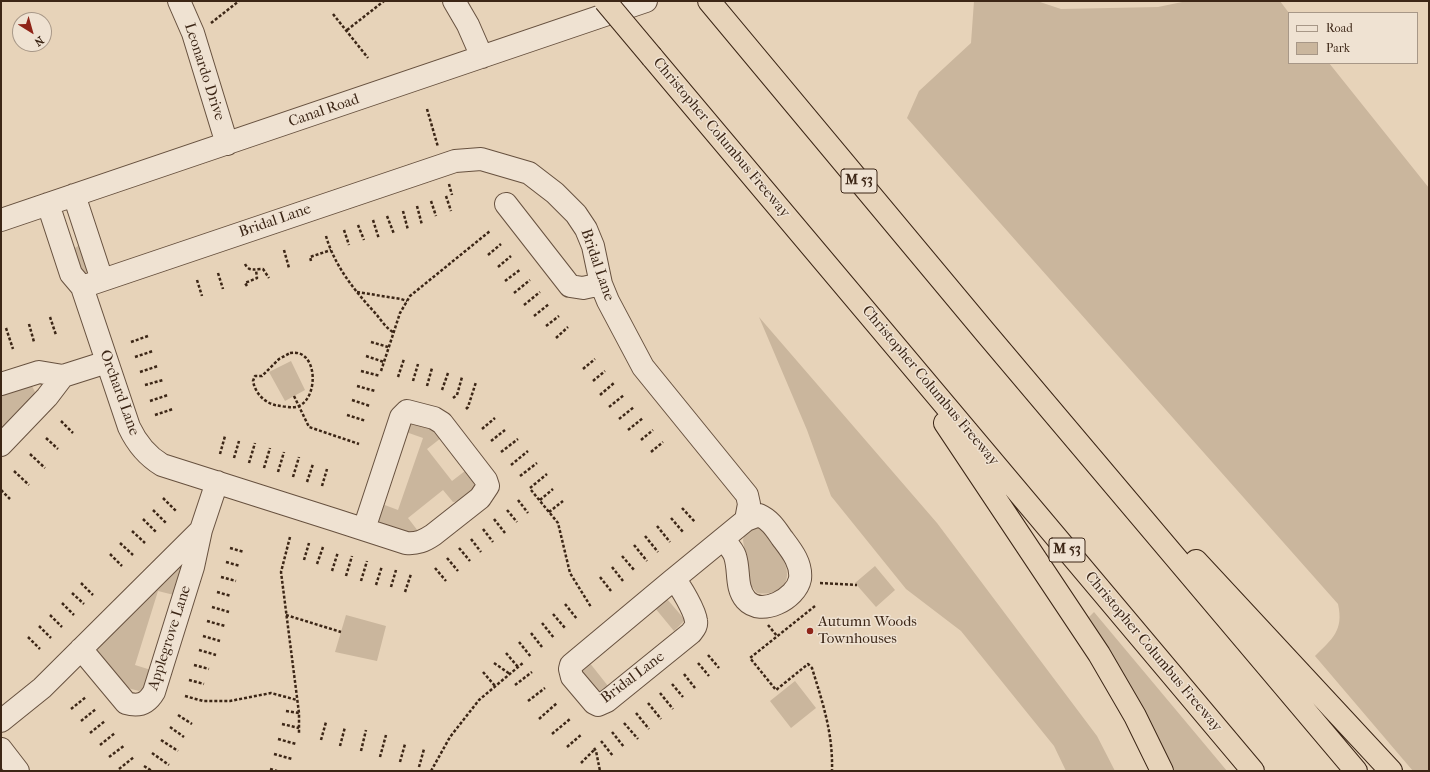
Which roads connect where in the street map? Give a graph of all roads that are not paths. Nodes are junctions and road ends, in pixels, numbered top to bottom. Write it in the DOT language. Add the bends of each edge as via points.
graph roads {
  1 [pos="179,1"];
  2 [pos="454,1"];
  3 [pos="605,1"];
  4 [pos="646,1"];
  5 [pos="709,1"];
  6 [pos="482,57"];
  7 [pos="227,144"];
  8 [pos="74,195"];
  9 [pos="48,204"];
  10 [pos="506,204"];
  11 [pos="1,220"];
  12 [pos="92,283"];
  13 [pos="601,284"];
  14 [pos="881,329"];
  15 [pos="985,332"];
  16 [pos="107,362"];
  17 [pos="63,376"];
  18 [pos="1,384"];
  19 [pos="1,445"];
  20 [pos="217,482"];
  21 [pos="747,495"];
  22 [pos="746,520"];
  23 [pos="770,521"];
  24 [pos="364,529"];
  25 [pos="201,530"];
  26 [pos="723,539"];
  27 [pos="174,556"];
  28 [pos="194,567"];
  29 [pos="674,579"];
  30 [pos="81,649"];
  31 [pos="1,721"];
  32 [pos="1,749"];
  33 [pos="18,771"];
  34 [pos="1162,771"];
  35 [pos="1253,771"];
  36 [pos="1356,771"];
  37 [pos="1391,771"];
  1 -- 7 [label="street, Leonardo Drive" via="193,33"];
  2 -- 6 [label="street"];
  3 -- 14 [label="highway, Christopher Columbus Freeway / M 53, bridge"];
  4 -- 6 [label="street, Canal Road"];
  5 -- 15 [label="highway, M 53"];
  6 -- 7 [label="street, Canal Road"];
  7 -- 8 [label="street, Canal Road"];
  8 -- 9 [label="street, Canal Road"];
  8 -- 12 [label="street"];
  9 -- 11 [label="street, Canal Road"];
  9 -- 12 [label="street, Orchard Lane" via="71,274"];
  10 -- 13 [label="street" via="570,286 583,288"];
  12 -- 13 [label="street, Bridal Lane" via="455,161 469,159 495,162 529,173 555,193 576,214 586,229 593,246"];
  12 -- 16 [label="street, Orchard Lane"];
  13 -- 21 [label="street, Bridal Lane" via="644,367"];
  14 -- 34 [label="highway" via="1099,654 1135,716"];
  14 -- 35 [label="highway, Christopher Columbus Freeway / M 53"];
  15 -- 36 [label="highway, M 53"];
  15 -- 37 [label="highway"];
  16 -- 17 [label="street"];
  16 -- 20 [label="street, Orchard Lane" via="129,427 143,450 162,465"];
  17 -- 18 [label="street" via="39,372"];
  17 -- 19 [label="street" via="47,397"];
  20 -- 24 [label="street, Orchard Lane"];
  20 -- 25 [label="street, Applegrove Lane"];
  21 -- 22 [label="street" via="749,504"];
  21 -- 23 [label="street, Bridal Lane"];
  22 -- 23 [label="street" via="759,515"];
  22 -- 26 [label="street, Bridal Lane"];
  23 -- 26 [label="street, Bridal Lane" via="794,554 799,566 800,580 795,590 782,602 755,606 747,601 739,585 735,554"];
  24 -- 24 [label="street, Orchard Lane" via="406,543 417,543 426,540 480,498 488,486 486,480 442,423 434,418 407,411 401,417"];
  25 -- 27 [label="street, Applegrove Lane"];
  25 -- 28 [label="street, Applegrove Lane"];
  26 -- 29 [label="street, Bridal Lane"];
  27 -- 28 [label="street" via="187,555"];
  27 -- 30 [label="street, Applegrove Lane"];
  28 -- 30 [label="street, Applegrove Lane" via="150,699 135,706 126,703"];
  29 -- 29 [label="street, Bridal Lane" via="571,665 572,677 594,703 598,705 607,701 696,627 696,620 681,587"];
  30 -- 31 [label="street, Applegrove Lane" via="42,688"];
  32 -- 33 [label="street"];
}
